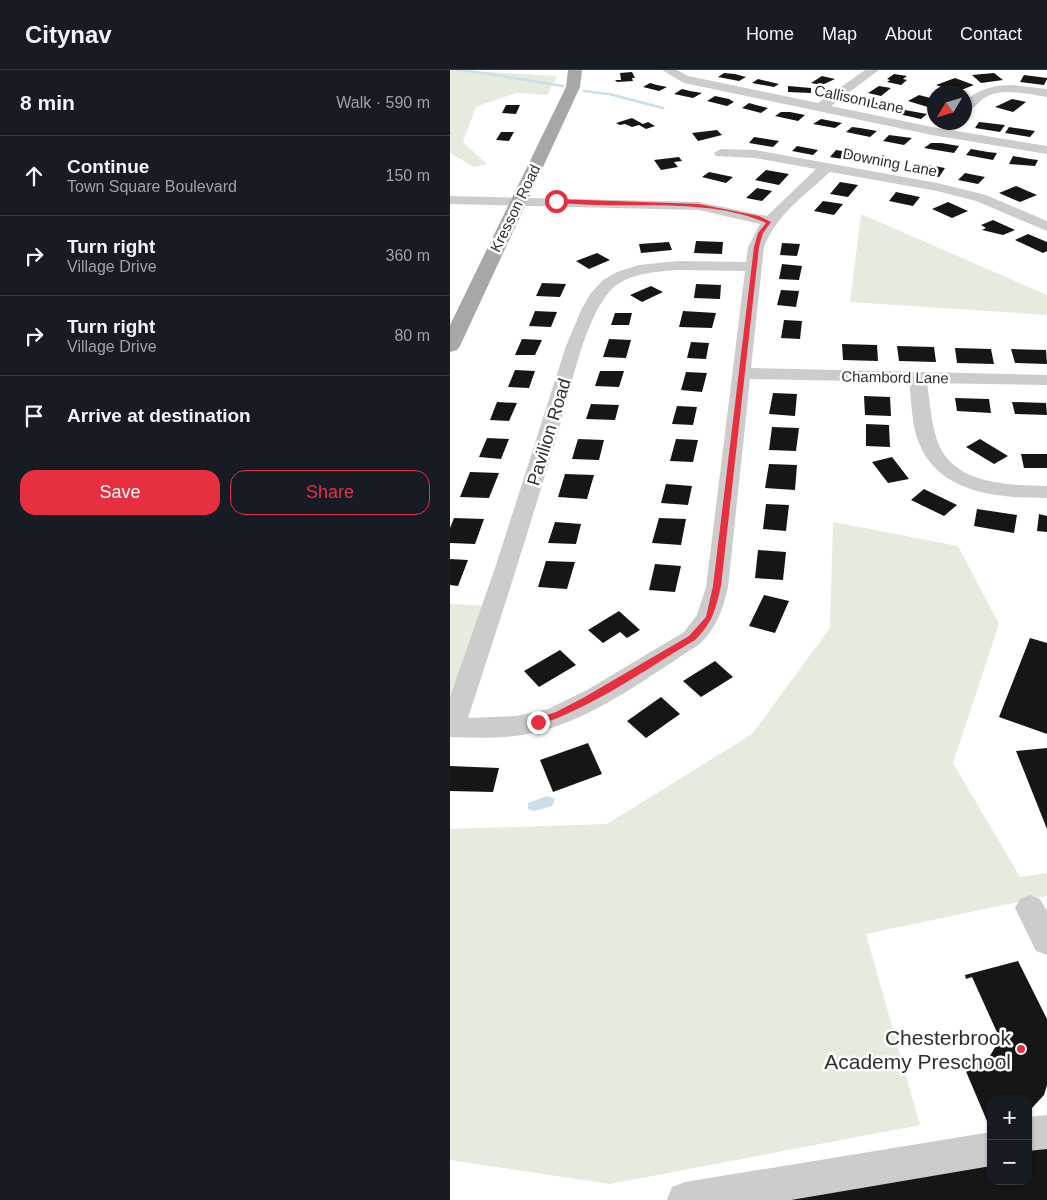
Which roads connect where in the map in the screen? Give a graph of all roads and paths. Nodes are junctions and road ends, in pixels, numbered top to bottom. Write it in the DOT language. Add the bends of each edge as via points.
graph roads {
  1 [pos="575,70"];
  2 [pos="668,70"];
  3 [pos="873,70"];
  4 [pos="1047,92"];
  5 [pos="972,102"];
  6 [pos="821,107"];
  7 [pos="941,132"];
  8 [pos="1047,150"];
  9 [pos="721,153"];
  10 [pos="827,166"];
  11 [pos="450,200"];
  12 [pos="518,202"];
  13 [pos="764,221"];
  14 [pos="1047,226"];
  15 [pos="754,267"];
  16 [pos="450,346"];
  17 [pos="743,373"];
  18 [pos="917,378"];
  19 [pos="1047,380"];
  20 [pos="1047,492"];
  21 [pos="451,727"];
  22 [pos="1030,908"];
  23 [pos="1047,941"];
  24 [pos="1047,1132"];
  25 [pos="1032,1134"];
  26 [pos="987,1150"];
  27 [pos="685,1200"];
  1 -- 12 [label="main road, Kresson Road" via="573,87"];
  2 -- 6 [label="street, Callison Lane" via="684,79"];
  3 -- 6 [label="street"];
  4 -- 5 [label="street" via="1016,89 990,92"];
  6 -- 7 [label="street, Callison Lane"];
  7 -- 8 [label="street, Callison Lane"];
  9 -- 10 [label="street, Downing Lane" via="755,154"];
  10 -- 13 [label="street"];
  10 -- 14 [label="street, Downing Lane" via="937,186 981,198"];
  11 -- 12 [label="street"];
  12 -- 13 [label="street" via="695,211 753,222"];
  12 -- 16 [label="main road, Kresson Road"];
  13 -- 15 [label="street"];
  15 -- 17 [label="street"];
  15 -- 21 [label="street, Pavilion Road" via="668,266 643,270 616,278 593,303"];
  17 -- 18 [label="street, Chambord Lane"];
  17 -- 21 [label="street" via="717,586 705,625 692,638 559,714 515,726"];
  18 -- 19 [label="street, Chambord Lane"];
  18 -- 20 [label="street" via="928,442 935,457 949,470 969,482 993,489"];
  22 -- 23 [label="street"];
  24 -- 25 [label="street"];
  26 -- 27 [label="street"];
}
